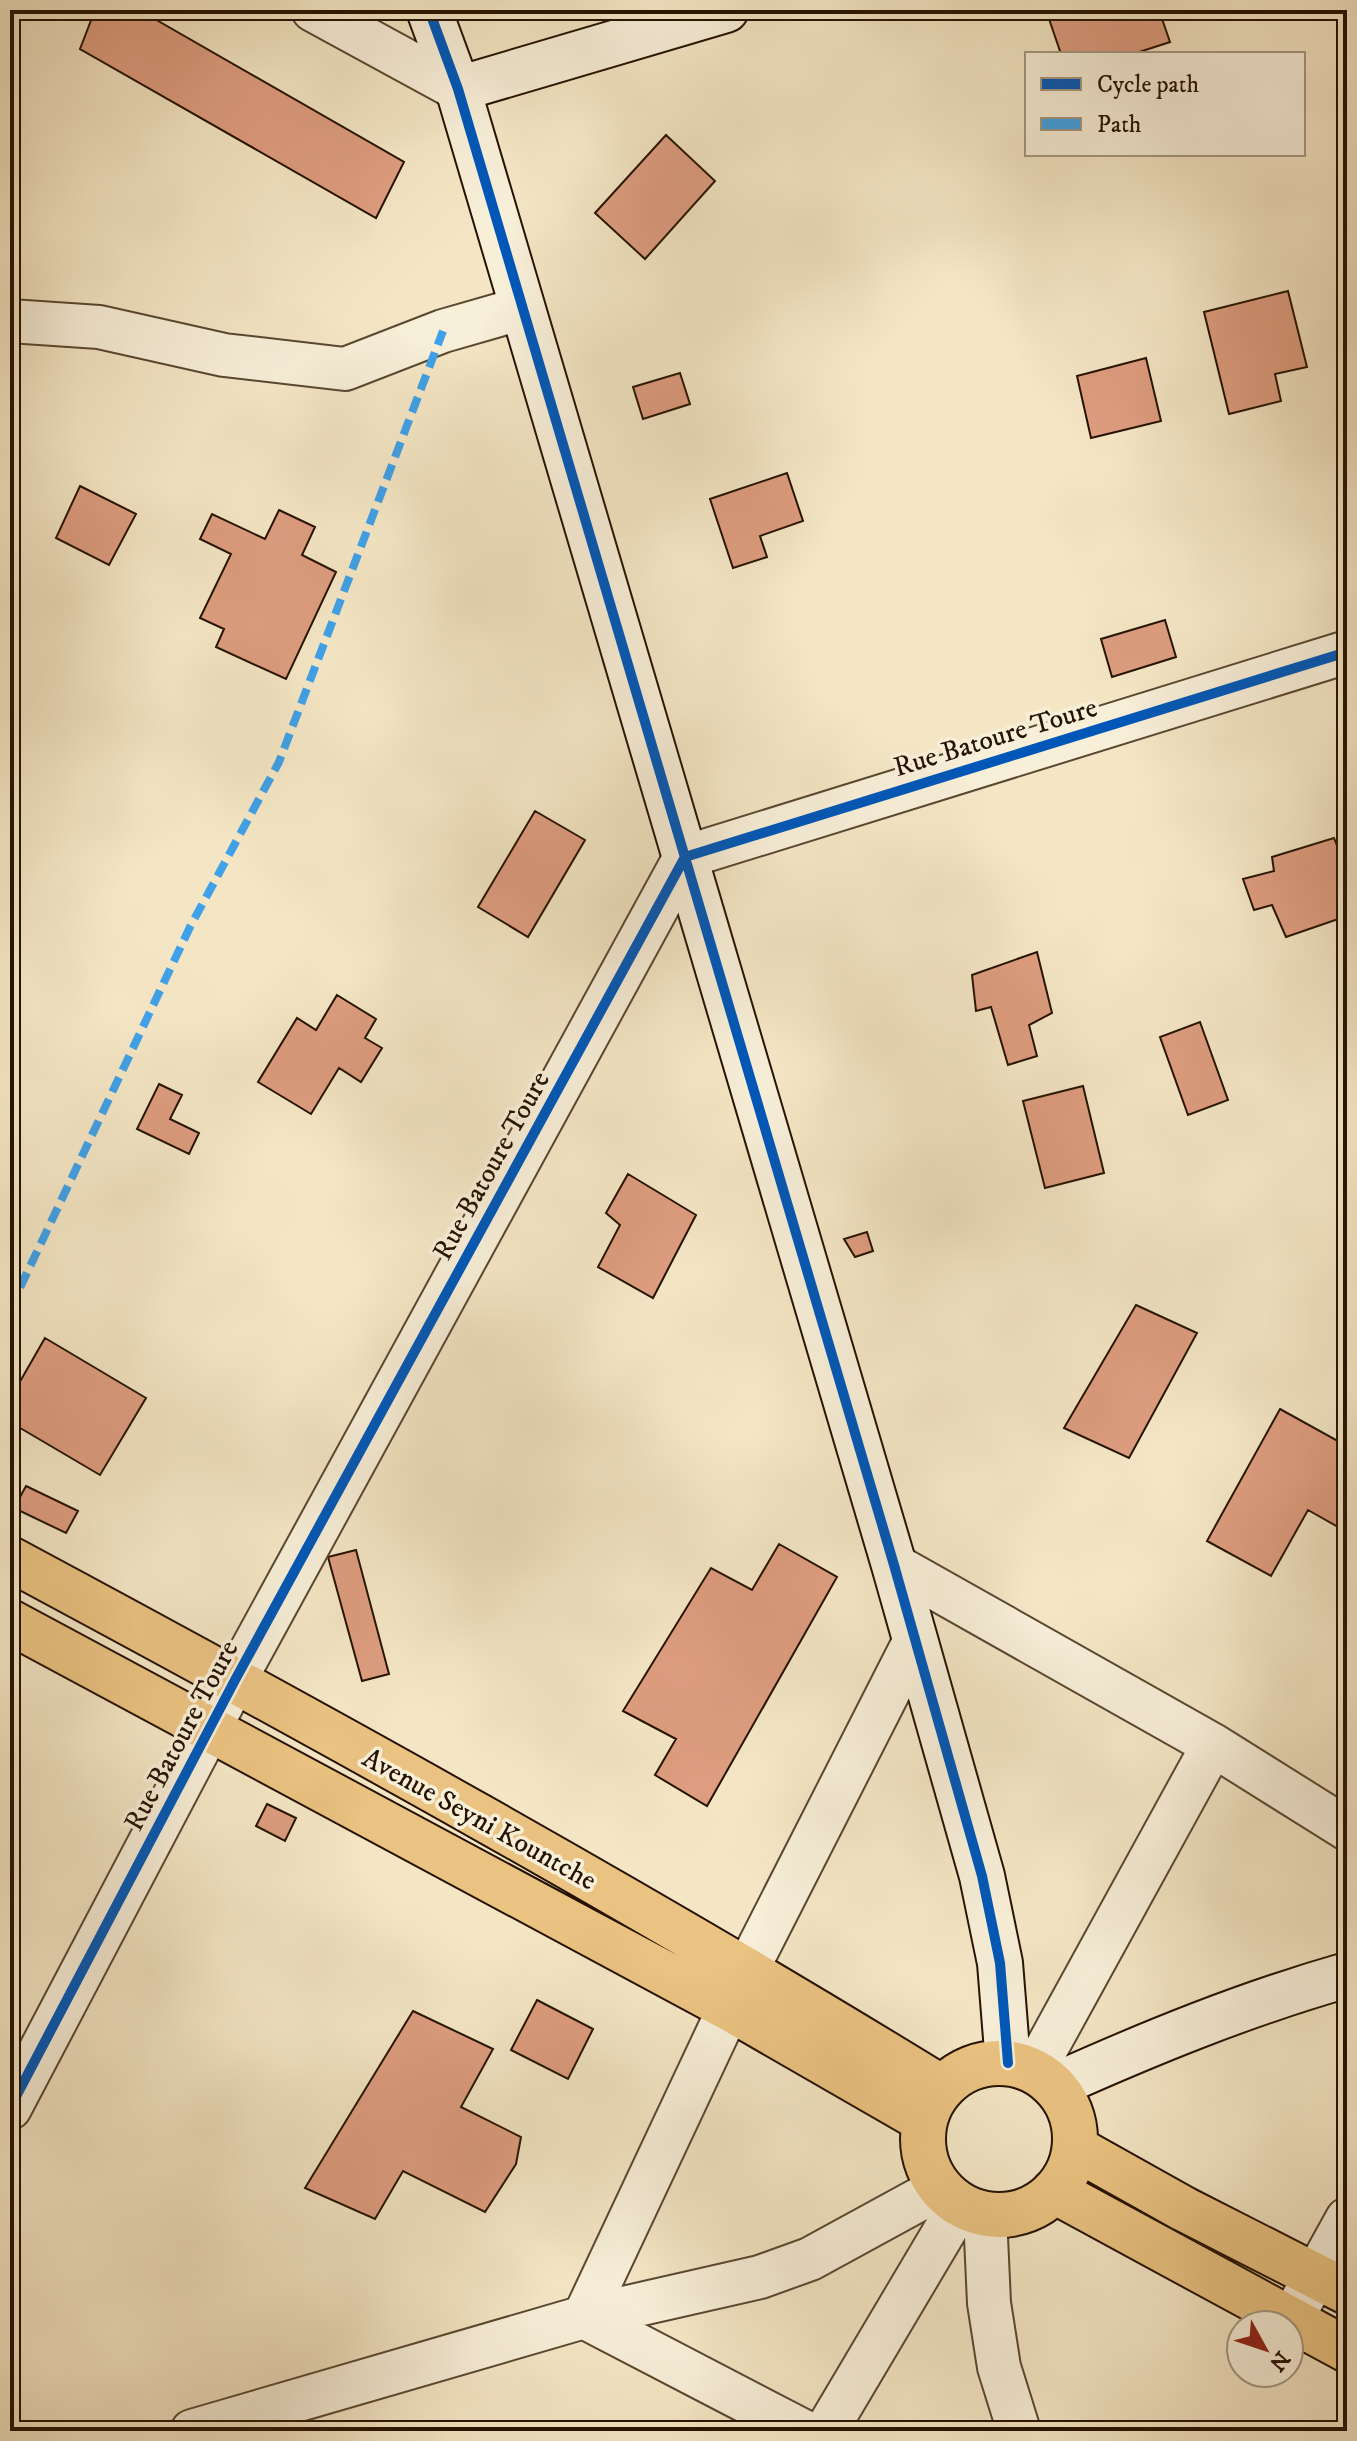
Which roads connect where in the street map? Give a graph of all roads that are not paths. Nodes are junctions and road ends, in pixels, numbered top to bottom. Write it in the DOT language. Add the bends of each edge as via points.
graph roads {
  1 [pos="313,10"];
  2 [pos="429,10"];
  3 [pos="726,10"];
  4 [pos="458,89"];
  5 [pos="523,308"];
  6 [pos="10,321"];
  7 [pos="1347,652"];
  8 [pos="685,857"];
  9 [pos="10,1559"];
  10 [pos="894,1565"];
  11 [pos="10,1622"];
  12 [pos="915,1640"];
  13 [pos="235,1680"];
  14 [pos="210,1731"];
  15 [pos="1213,1745"];
  16 [pos="481,1819"];
  17 [pos="1347,1829"];
  18 [pos="457,1862"];
  19 [pos="748,1968"];
  20 [pos="1347,1975"];
  21 [pos="729,2008"];
  22 [pos="1032,2074"];
  23 [pos="934,2104"];
  24 [pos="10,2108"];
  25 [pos="1075,2148"];
  26 [pos="1054,2191"];
  27 [pos="962,2203"];
  28 [pos="1347,2219"];
  29 [pos="1331,2284"];
  30 [pos="1271,2309"];
  31 [pos="1303,2309"];
  32 [pos="584,2317"];
  33 [pos="1305,2328"];
  34 [pos="1347,2350"];
  35 [pos="192,2431"];
  36 [pos="803,2431"];
  37 [pos="826,2431"];
  38 [pos="1019,2431"];
  1 -- 4 [label="street"];
  2 -- 4 [label="street"];
  3 -- 4 [label="street"];
  4 -- 5 [label="street"];
  5 -- 6 [label="street" via="443,331 345,369 224,355 99,327"];
  5 -- 8 [label="street"];
  7 -- 8 [label="street, Rue Batoure Toure"];
  8 -- 10 [label="street"];
  8 -- 13 [label="street, Rue Batoure Toure"];
  9 -- 13 [label="highway, Avenue Seyni Kountche"];
  10 -- 12 [label="street"];
  10 -- 15 [label="street"];
  11 -- 14 [label="highway, Avenue Seyni Kountche"];
  12 -- 19 [label="street"];
  12 -- 22 [label="street"];
  13 -- 14 [label="street, Rue Batoure Toure"];
  13 -- 16 [label="highway, Avenue Seyni Kountche"];
  14 -- 18 [label="highway, Avenue Seyni Kountche"];
  14 -- 24 [label="street, Rue Batoure Toure"];
  15 -- 17 [label="street"];
  15 -- 22 [label="street"];
  16 -- 18 [label="highway"];
  16 -- 19 [label="highway, Avenue Seyni Kountche"];
  18 -- 21 [label="highway, Avenue Seyni Kountche"];
  19 -- 21 [label="street"];
  19 -- 23 [label="highway, Avenue Seyni Kountche"];
  20 -- 22 [label="street"];
  21 -- 23 [label="highway, Avenue Seyni Kountche"];
  21 -- 32 [label="street"];
  22 -- 23 [label="highway" via="978,2065 959,2074"];
  22 -- 25 [label="highway" via="1071,2114"];
  23 -- 27 [label="highway" via="923,2140 927,2165"];
  25 -- 26 [label="highway"];
  25 -- 29 [label="highway"];
  26 -- 27 [label="highway" via="1038,2205 1013,2214"];
  26 -- 30 [label="highway"];
  27 -- 32 [label="street" via="773,2273"];
  27 -- 37 [label="street"];
  27 -- 38 [label="street"];
  28 -- 29 [label="street"];
  29 -- 31 [label="street"];
  32 -- 35 [label="street"];
  32 -- 36 [label="street"];
  33 -- 34 [label="highway"];
}
